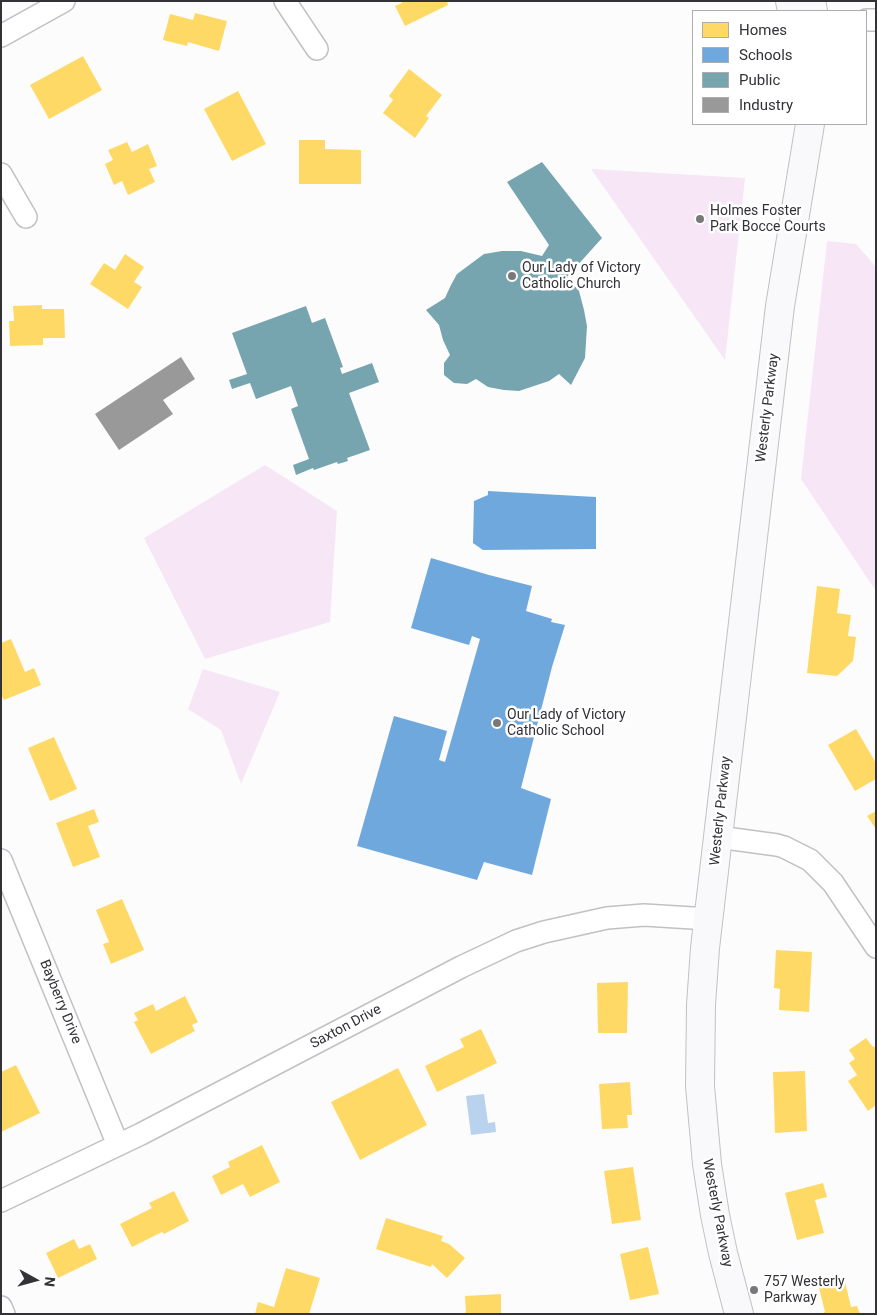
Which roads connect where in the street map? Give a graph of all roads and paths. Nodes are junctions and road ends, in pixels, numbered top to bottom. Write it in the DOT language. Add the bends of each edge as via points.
graph roads {
  1 [pos="64,1"];
  2 [pos="285,1"];
  3 [pos="1,36"];
  4 [pos="317,49"];
  5 [pos="793,125"];
  6 [pos="810,125"];
  7 [pos="1,174"];
  8 [pos="26,217"];
  9 [pos="780,306"];
  10 [pos="718,837"];
  11 [pos="1,860"];
  12 [pos="709,919"];
  13 [pos="876,946"];
  14 [pos="118,1145"];
  15 [pos="1,1201"];
  16 [pos="1,1307"];
  17 [pos="4,1314"];
  18 [pos="739,1314"];
  1 -- 3 [label="street"];
  2 -- 4 [label="street"];
  5 -- 9 [label="main road, Westerly Parkway"];
  6 -- 9 [label="main road, Westerly Parkway"];
  7 -- 8 [label="street"];
  9 -- 10 [label="main road, Westerly Parkway"];
  10 -- 12 [label="main road, Westerly Parkway"];
  10 -- 13 [label="street" via="784,847 810,860 833,882"];
  11 -- 14 [label="street, Bayberry Drive"];
  12 -- 14 [label="street, Saxton Drive" via="644,915 607,918 516,941"];
  12 -- 18 [label="main road, Westerly Parkway" via="701,1005 700,1086 715,1215"];
  14 -- 15 [label="street, Saxton Drive"];
  16 -- 17 [label="street"];
}
